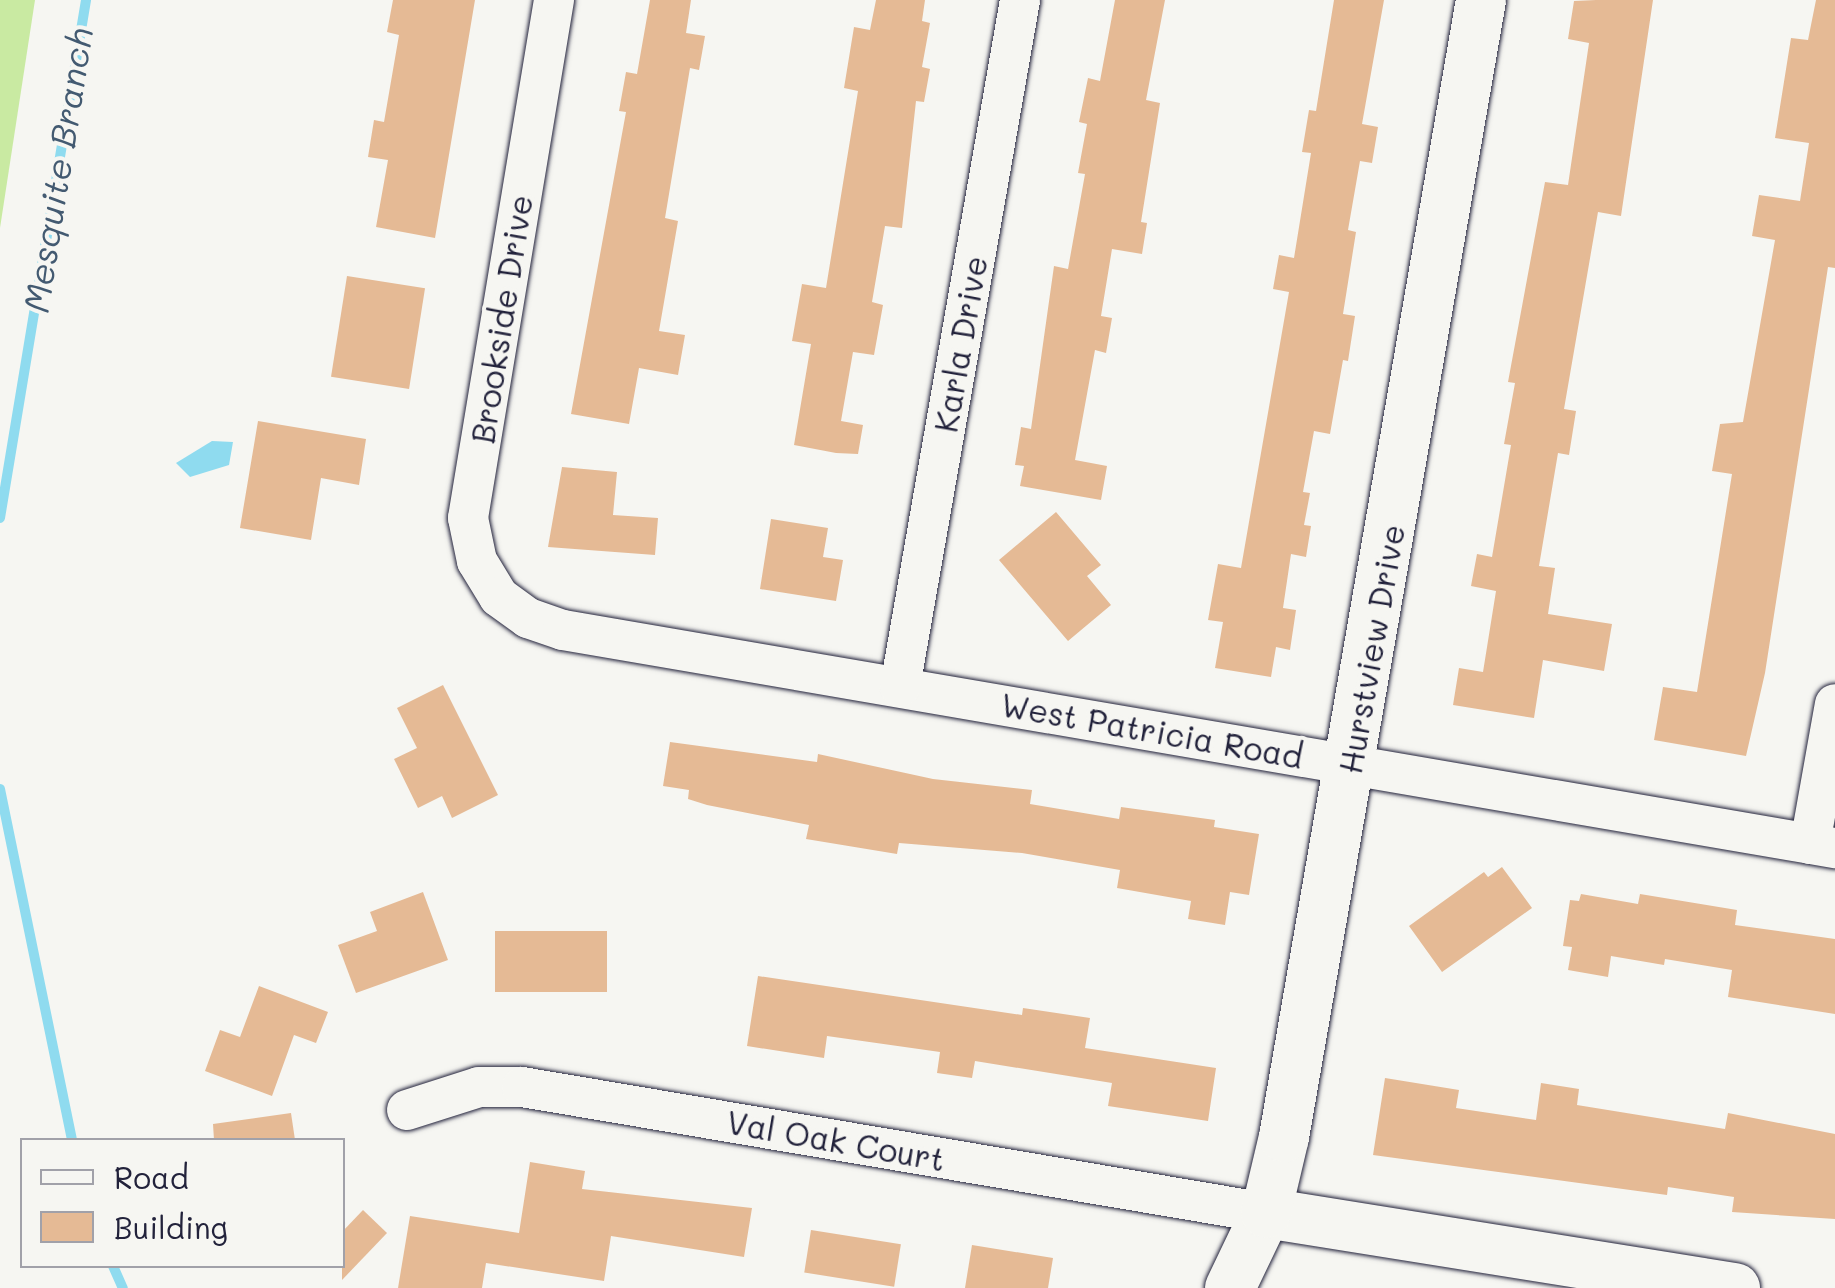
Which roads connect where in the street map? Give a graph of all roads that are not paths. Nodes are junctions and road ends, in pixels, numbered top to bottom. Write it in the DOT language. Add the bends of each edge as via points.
graph roads {
  1 [pos="554,0"];
  2 [pos="1020,0"];
  3 [pos="1481,0"];
  4 [pos="528,618"];
  5 [pos="900,687"];
  6 [pos="1835,704"];
  7 [pos="1352,764"];
  8 [pos="1822,846"];
  9 [pos="406,1110"];
  10 [pos="1266,1213"];
  11 [pos="1230,1288"];
  12 [pos="1735,1288"];
  1 -- 4 [label="street, Brookside Drive" via="468,518 478,561 499,597"];
  2 -- 5 [label="street, Karla Drive"];
  3 -- 7 [label="street, Hurstview Drive"];
  4 -- 5 [label="street, West Patricia Road" via="562,630"];
  5 -- 7 [label="street, West Patricia Road"];
  6 -- 8 [label="street"];
  7 -- 8 [label="street, West Patricia Road"];
  7 -- 10 [label="street, Hurstview Drive"];
  9 -- 10 [label="street, Val Oak Court" via="479,1087 522,1087"];
  10 -- 11 [label="street, Hurstview Drive"];
  10 -- 12 [label="street"];
}
